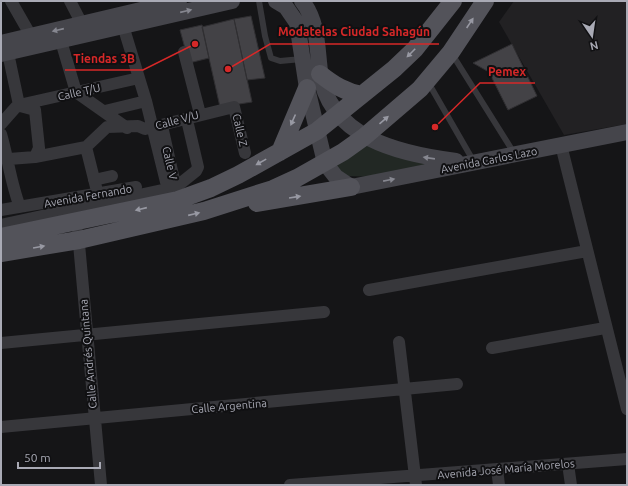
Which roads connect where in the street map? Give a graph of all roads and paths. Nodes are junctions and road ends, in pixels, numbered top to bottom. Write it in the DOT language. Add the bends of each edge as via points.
graph roads {
  1 [pos="11,1"];
  2 [pos="70,1"];
  3 [pos="179,1"];
  4 [pos="232,1"];
  5 [pos="259,1"];
  6 [pos="276,1"];
  7 [pos="302,1"];
  8 [pos="453,1"];
  9 [pos="485,1"];
  10 [pos="138,12"];
  11 [pos="438,22"];
  12 [pos="82,24"];
  13 [pos="31,36"];
  14 [pos="61,41"];
  15 [pos="3,50"];
  16 [pos="184,52"];
  17 [pos="450,53"];
  18 [pos="303,59"];
  19 [pos="320,74"];
  20 [pos="139,78"];
  21 [pos="428,81"];
  22 [pos="307,88"];
  23 [pos="76,92"];
  24 [pos="362,95"];
  25 [pos="326,98"];
  26 [pos="146,101"];
  27 [pos="19,105"];
  28 [pos="234,107"];
  29 [pos="312,109"];
  30 [pos="105,111"];
  31 [pos="200,114"];
  32 [pos="338,115"];
  33 [pos="187,120"];
  34 [pos="1,124"];
  35 [pos="157,126"];
  36 [pos="127,128"];
  37 [pos="316,131"];
  38 [pos="627,132"];
  39 [pos="1,134"];
  40 [pos="364,137"];
  41 [pos="561,146"];
  42 [pos="86,147"];
  43 [pos="280,152"];
  44 [pos="245,153"];
  45 [pos="514,154"];
  46 [pos="34,157"];
  47 [pos="9,159"];
  48 [pos="471,162"];
  49 [pos="325,163"];
  50 [pos="112,176"];
  51 [pos="94,180"];
  52 [pos="174,187"];
  53 [pos="351,187"];
  54 [pos="98,195"];
  55 [pos="228,204"];
  56 [pos="20,207"];
  57 [pos="1,210"];
  58 [pos="78,222"];
  59 [pos="1,225"];
  60 [pos="1,237"];
  61 [pos="79,240"];
  62 [pos="587,251"];
  63 [pos="1,253"];
  64 [pos="369,290"];
  65 [pos="324,312"];
  66 [pos="605,328"];
  67 [pos="87,335"];
  68 [pos="399,342"];
  69 [pos="1,343"];
  70 [pos="492,348"];
  71 [pos="457,384"];
  72 [pos="405,390"];
  73 [pos="627,409"];
  74 [pos="94,418"];
  75 [pos="1,426"];
  76 [pos="627,459"];
  77 [pos="568,464"];
  78 [pos="497,469"];
  79 [pos="415,480"];
  80 [pos="101,485"];
  81 [pos="290,485"];
  82 [pos="499,485"];
  83 [pos="571,485"];
  1 -- 13 [label="street"];
  2 -- 12 [label="street"];
  3 -- 10 [label="street"];
  10 -- 4 [label="street, one-way"];
  5 -- 18 [label="lane" via="263,30 271,58 280,61"];
  6 -- 18 [label="street" via="286,7 297,23"];
  7 -- 19 [label="street" via="308,8 314,24"];
  8 -- 11 [label="main road"];
  17 -- 9 [label="main road, one-way"];
  10 -- 12 [label="street"];
  10 -- 14 [label="street" via="103,31"];
  10 -- 20 [label="street, Calle V"];
  11 -- 17 [label="main road"];
  11 -- 24 [label="main road, one-way" via="415,49"];
  12 -- 13 [label="street, one-way"];
  13 -- 15 [label="street"];
  14 -- 15 [label="street"];
  14 -- 23 [label="street"];
  15 -- 27 [label="street"];
  16 -- 31 [label="street"];
  17 -- 21 [label="main road"];
  17 -- 45 [label="lane"];
  18 -- 22 [label="street"];
  19 -- 24 [label="main road" via="336,87"];
  19 -- 25 [label="street"];
  20 -- 23 [label="street, Calle T/U"];
  20 -- 26 [label="street, Calle V"];
  40 -- 21 [label="main road, one-way"];
  21 -- 48 [label="lane"];
  22 -- 29 [label="street"];
  22 -- 43 [label="main road, one-way"];
  23 -- 27 [label="street, Calle T/U"];
  23 -- 30 [label="street"];
  24 -- 32 [label="main road"];
  25 -- 29 [label="street" via="321,108"];
  25 -- 32 [label="street"];
  26 -- 30 [label="street"];
  26 -- 35 [label="street, Calle V"];
  27 -- 34 [label="street"];
  27 -- 46 [label="street" via="35,110 39,148"];
  28 -- 31 [label="street, Calle V/U"];
  28 -- 44 [label="street, Calle Z"];
  29 -- 37 [label="street"];
  30 -- 36 [label="street"];
  31 -- 33 [label="street, Calle V/U"];
  32 -- 37 [label="main road"];
  32 -- 40 [label="street"];
  33 -- 35 [label="street, Calle V/U"];
  33 -- 52 [label="street" via="198,167 196,172"];
  35 -- 36 [label="street, Calle V/U"];
  35 -- 52 [label="street, Calle V"];
  36 -- 42 [label="street, Calle V/U" via="107,127"];
  37 -- 43 [label="main road"];
  37 -- 49 [label="street"];
  38 -- 41 [label="street, Avenida Carlos Lazo"];
  39 -- 47 [label="street"];
  48 -- 40 [label="street, one-way" via="419,156"];
  40 -- 49 [label="main road"];
  41 -- 45 [label="street, Avenida Carlos Lazo"];
  41 -- 62 [label="street"];
  42 -- 46 [label="street"];
  42 -- 51 [label="street"];
  43 -- 52 [label="main road, one-way" via="218,185"];
  45 -- 48 [label="street, Avenida Carlos Lazo"];
  46 -- 47 [label="street"];
  47 -- 56 [label="street"];
  53 -- 48 [label="street, Avenida Carlos Lazo, one-way"];
  49 -- 53 [label="street" via="336,177"];
  49 -- 55 [label="main road" via="273,189"];
  50 -- 51 [label="street"];
  51 -- 54 [label="street"];
  52 -- 54 [label="street, Avenida Fernando"];
  52 -- 58 [label="main road, one-way"];
  52 -- 59 [label="street"];
  55 -- 53 [label="main road, one-way" via="249,204"];
  54 -- 56 [label="street, Avenida Fernando"];
  61 -- 55 [label="main road, one-way"];
  56 -- 57 [label="street, Avenida Fernando"];
  58 -- 60 [label="main road"];
  58 -- 61 [label="street, Calle Andrés Quintana"];
  63 -- 61 [label="main road, one-way"];
  61 -- 67 [label="street, Calle Andrés Quintana"];
  62 -- 64 [label="street"];
  62 -- 66 [label="street"];
  65 -- 67 [label="street"];
  66 -- 70 [label="street"];
  66 -- 73 [label="street"];
  67 -- 69 [label="street"];
  67 -- 74 [label="street, Calle Andrés Quintana"];
  68 -- 72 [label="street"];
  71 -- 72 [label="street, Calle Argentina"];
  72 -- 74 [label="street, Calle Argentina"];
  72 -- 79 [label="street"];
  74 -- 75 [label="street, Calle Argentina"];
  74 -- 80 [label="street, Calle Andrés Quintana"];
  76 -- 77 [label="street, Avenida José María Morelos"];
  77 -- 78 [label="street, Avenida José María Morelos"];
  77 -- 83 [label="street"];
  78 -- 79 [label="street, Avenida José María Morelos"];
  78 -- 82 [label="street"];
  79 -- 81 [label="street, Avenida José María Morelos"];
}
